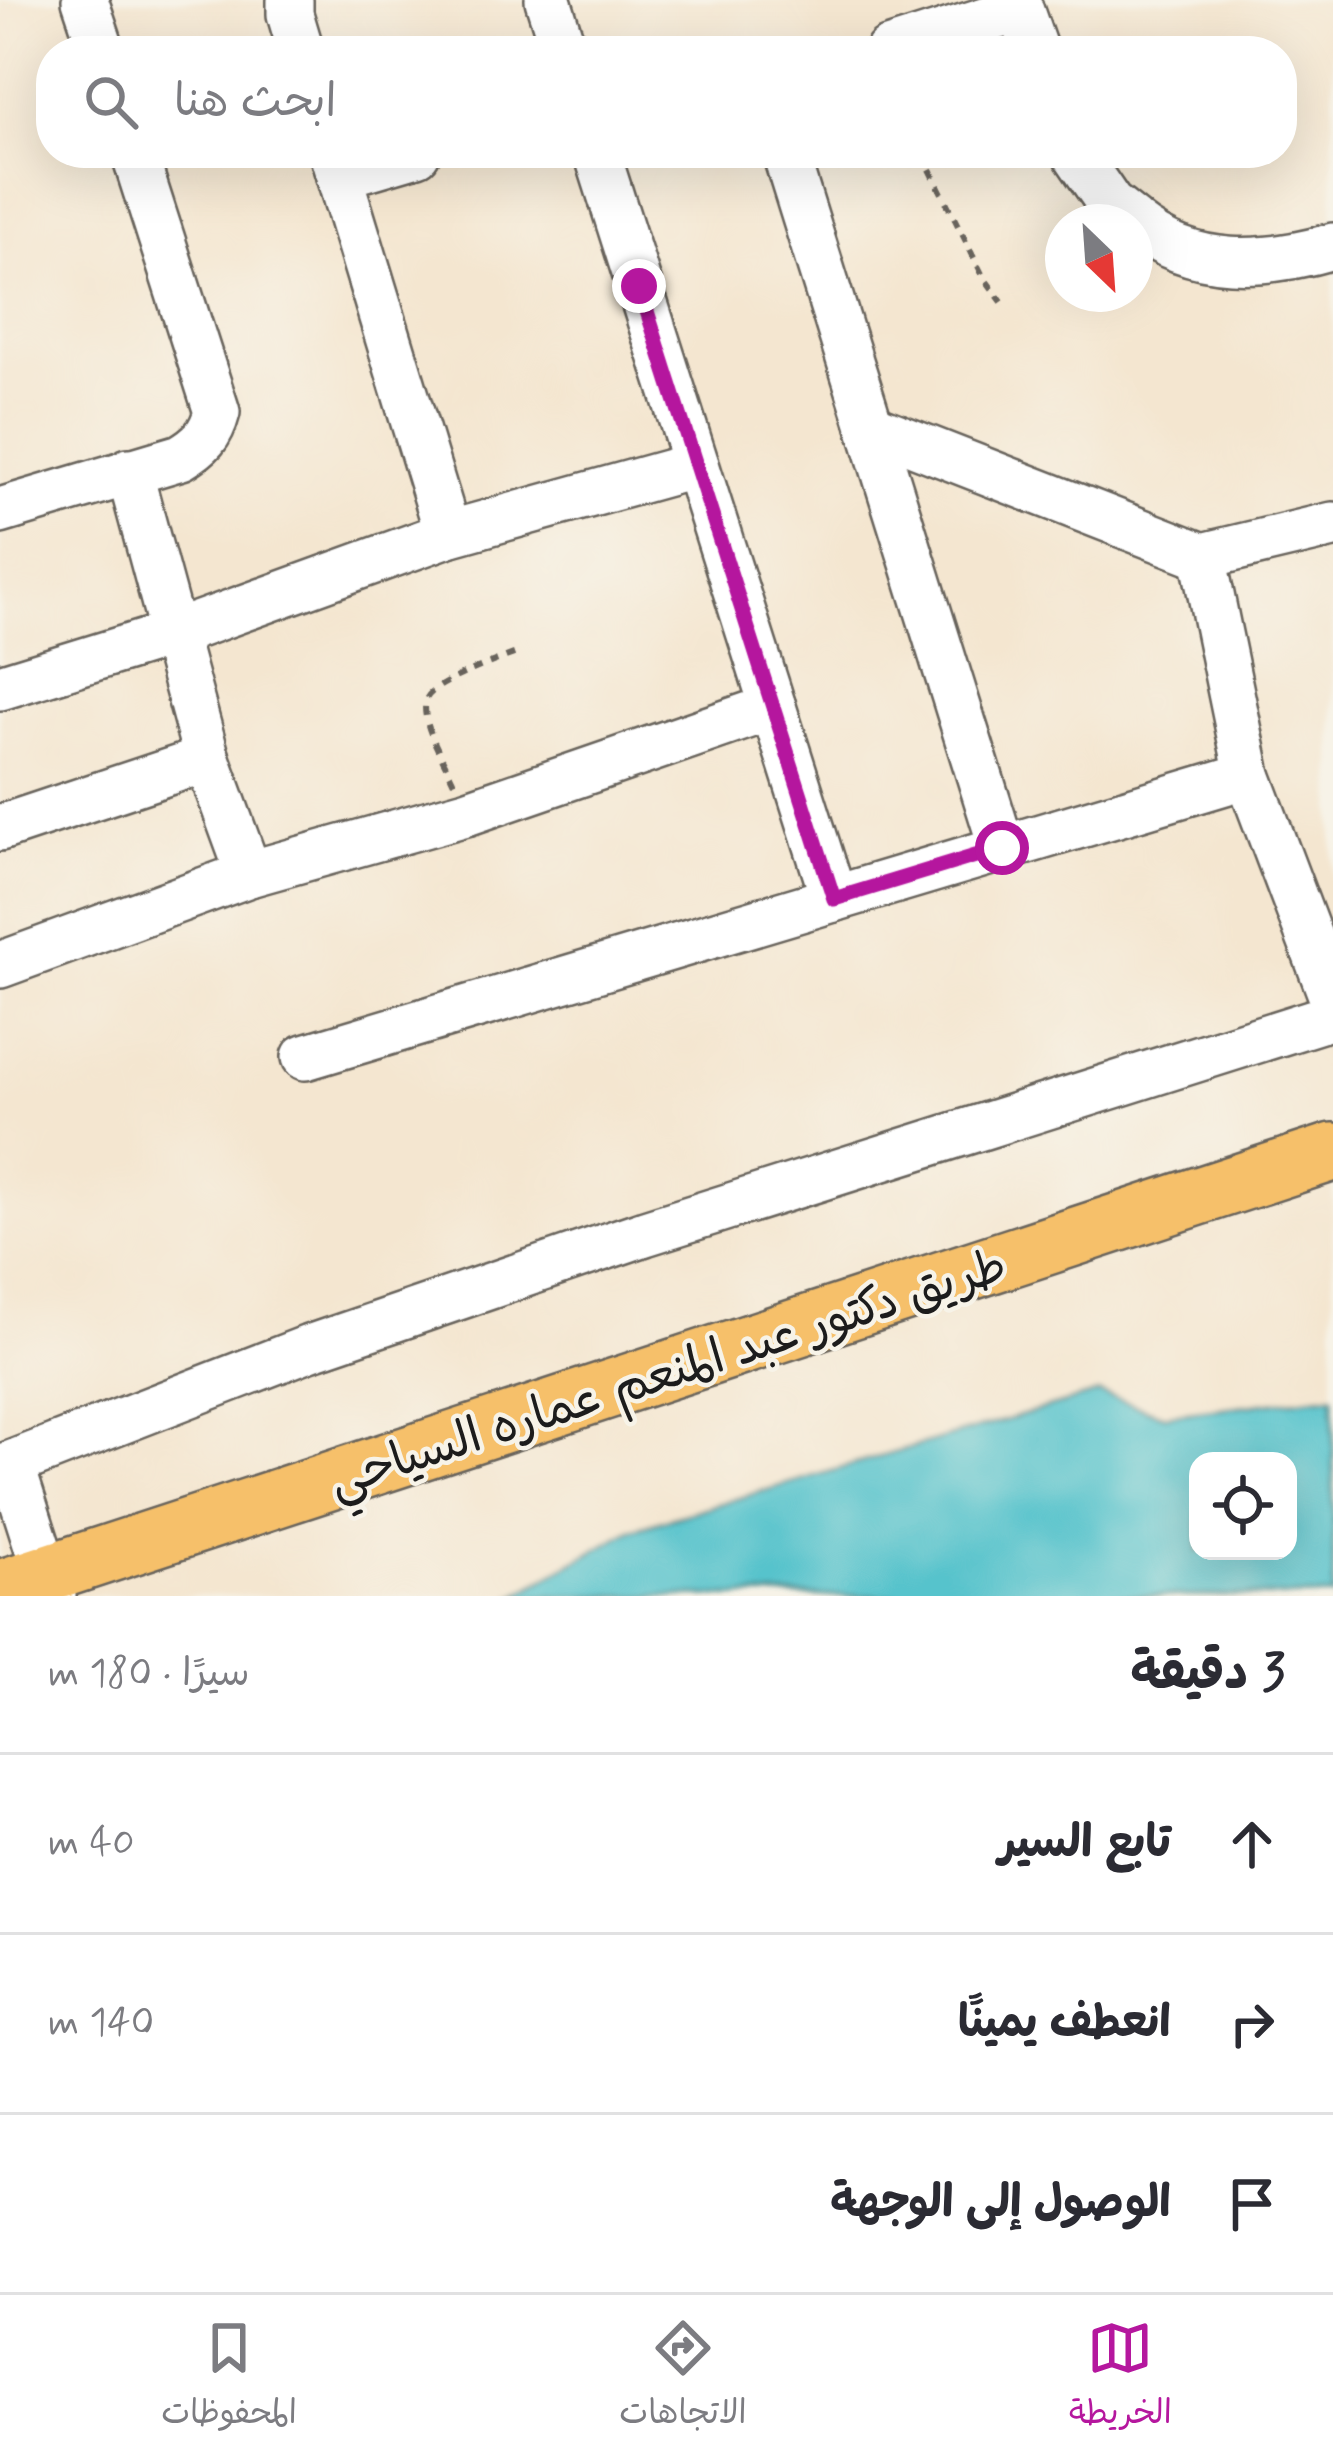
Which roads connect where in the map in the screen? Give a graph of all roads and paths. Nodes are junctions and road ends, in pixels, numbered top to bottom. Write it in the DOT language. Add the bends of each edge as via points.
graph roads {
  1 [pos="85,0"];
  2 [pos="290,0"];
  3 [pos="548,0"];
  4 [pos="1024,20"];
  5 [pos="97,36"];
  6 [pos="297,36"];
  7 [pos="559,36"];
  8 [pos="954,36"];
  9 [pos="139,168"];
  10 [pos="336,168"];
  11 [pos="602,168"];
  12 [pos="789,168"];
  13 [pos="929,168"];
  14 [pos="1086,168"];
  15 [pos="1110,204"];
  16 [pos="1153,233"];
  17 [pos="1333,246"];
  18 [pos="1002,302"];
  19 [pos="870,426"];
  20 [pos="696,465"];
  21 [pos="129,471"];
  22 [pos="0,512"];
  23 [pos="1333,524"];
  24 [pos="448,534"];
  25 [pos="1203,556"];
  26 [pos="175,633"];
  27 [pos="519,652"];
  28 [pos="0,687"];
  29 [pos="773,706"];
  30 [pos="207,759"];
  31 [pos="1248,775"];
  32 [pos="466,813"];
  33 [pos="0,828"];
  34 [pos="1002,848"];
  35 [pos="249,874"];
  36 [pos="834,899"];
  37 [pos="1316,902"];
  38 [pos="0,965"];
  39 [pos="1333,1000"];
  40 [pos="1333,1016"];
  41 [pos="305,1057"];
  42 [pos="1333,1152"];
  43 [pos="6,1466"];
  44 [pos="32,1587"];
  1 -- 5 [label="street"];
  2 -- 6 [label="street"];
  3 -- 7 [label="street"];
  4 -- 8 [label="street"];
  9 -- 21 [label="street" via="217,412 200,446"];
  10 -- 24 [label="street"];
  11 -- 20 [label="street"];
  12 -- 19 [label="street"];
  13 -- 18 [label="path"];
  14 -- 15 [label="street"];
  16 -- 17 [label="street" via="1191,254 1238,263"];
  19 -- 25 [label="street"];
  19 -- 34 [label="street"];
  20 -- 24 [label="street"];
  20 -- 29 [label="street"];
  21 -- 22 [label="street"];
  21 -- 26 [label="street"];
  23 -- 25 [label="street"];
  24 -- 26 [label="street"];
  25 -- 31 [label="street"];
  26 -- 28 [label="street"];
  26 -- 30 [label="street"];
  27 -- 32 [label="path" via="445,683 425,701"];
  29 -- 32 [label="street"];
  29 -- 36 [label="street"];
  30 -- 33 [label="street"];
  30 -- 35 [label="street"];
  31 -- 34 [label="street"];
  31 -- 37 [label="street"];
  32 -- 35 [label="street"];
  34 -- 36 [label="street"];
  35 -- 38 [label="street"];
  36 -- 41 [label="street"];
  37 -- 39 [label="street"];
  40 -- 43 [label="street" via="578,1256 308,1348"];
  42 -- 44 [label="main road, طريق دكتور عبد المنعم عماره السياحي"];
  43 -- 44 [label="street"];
}
